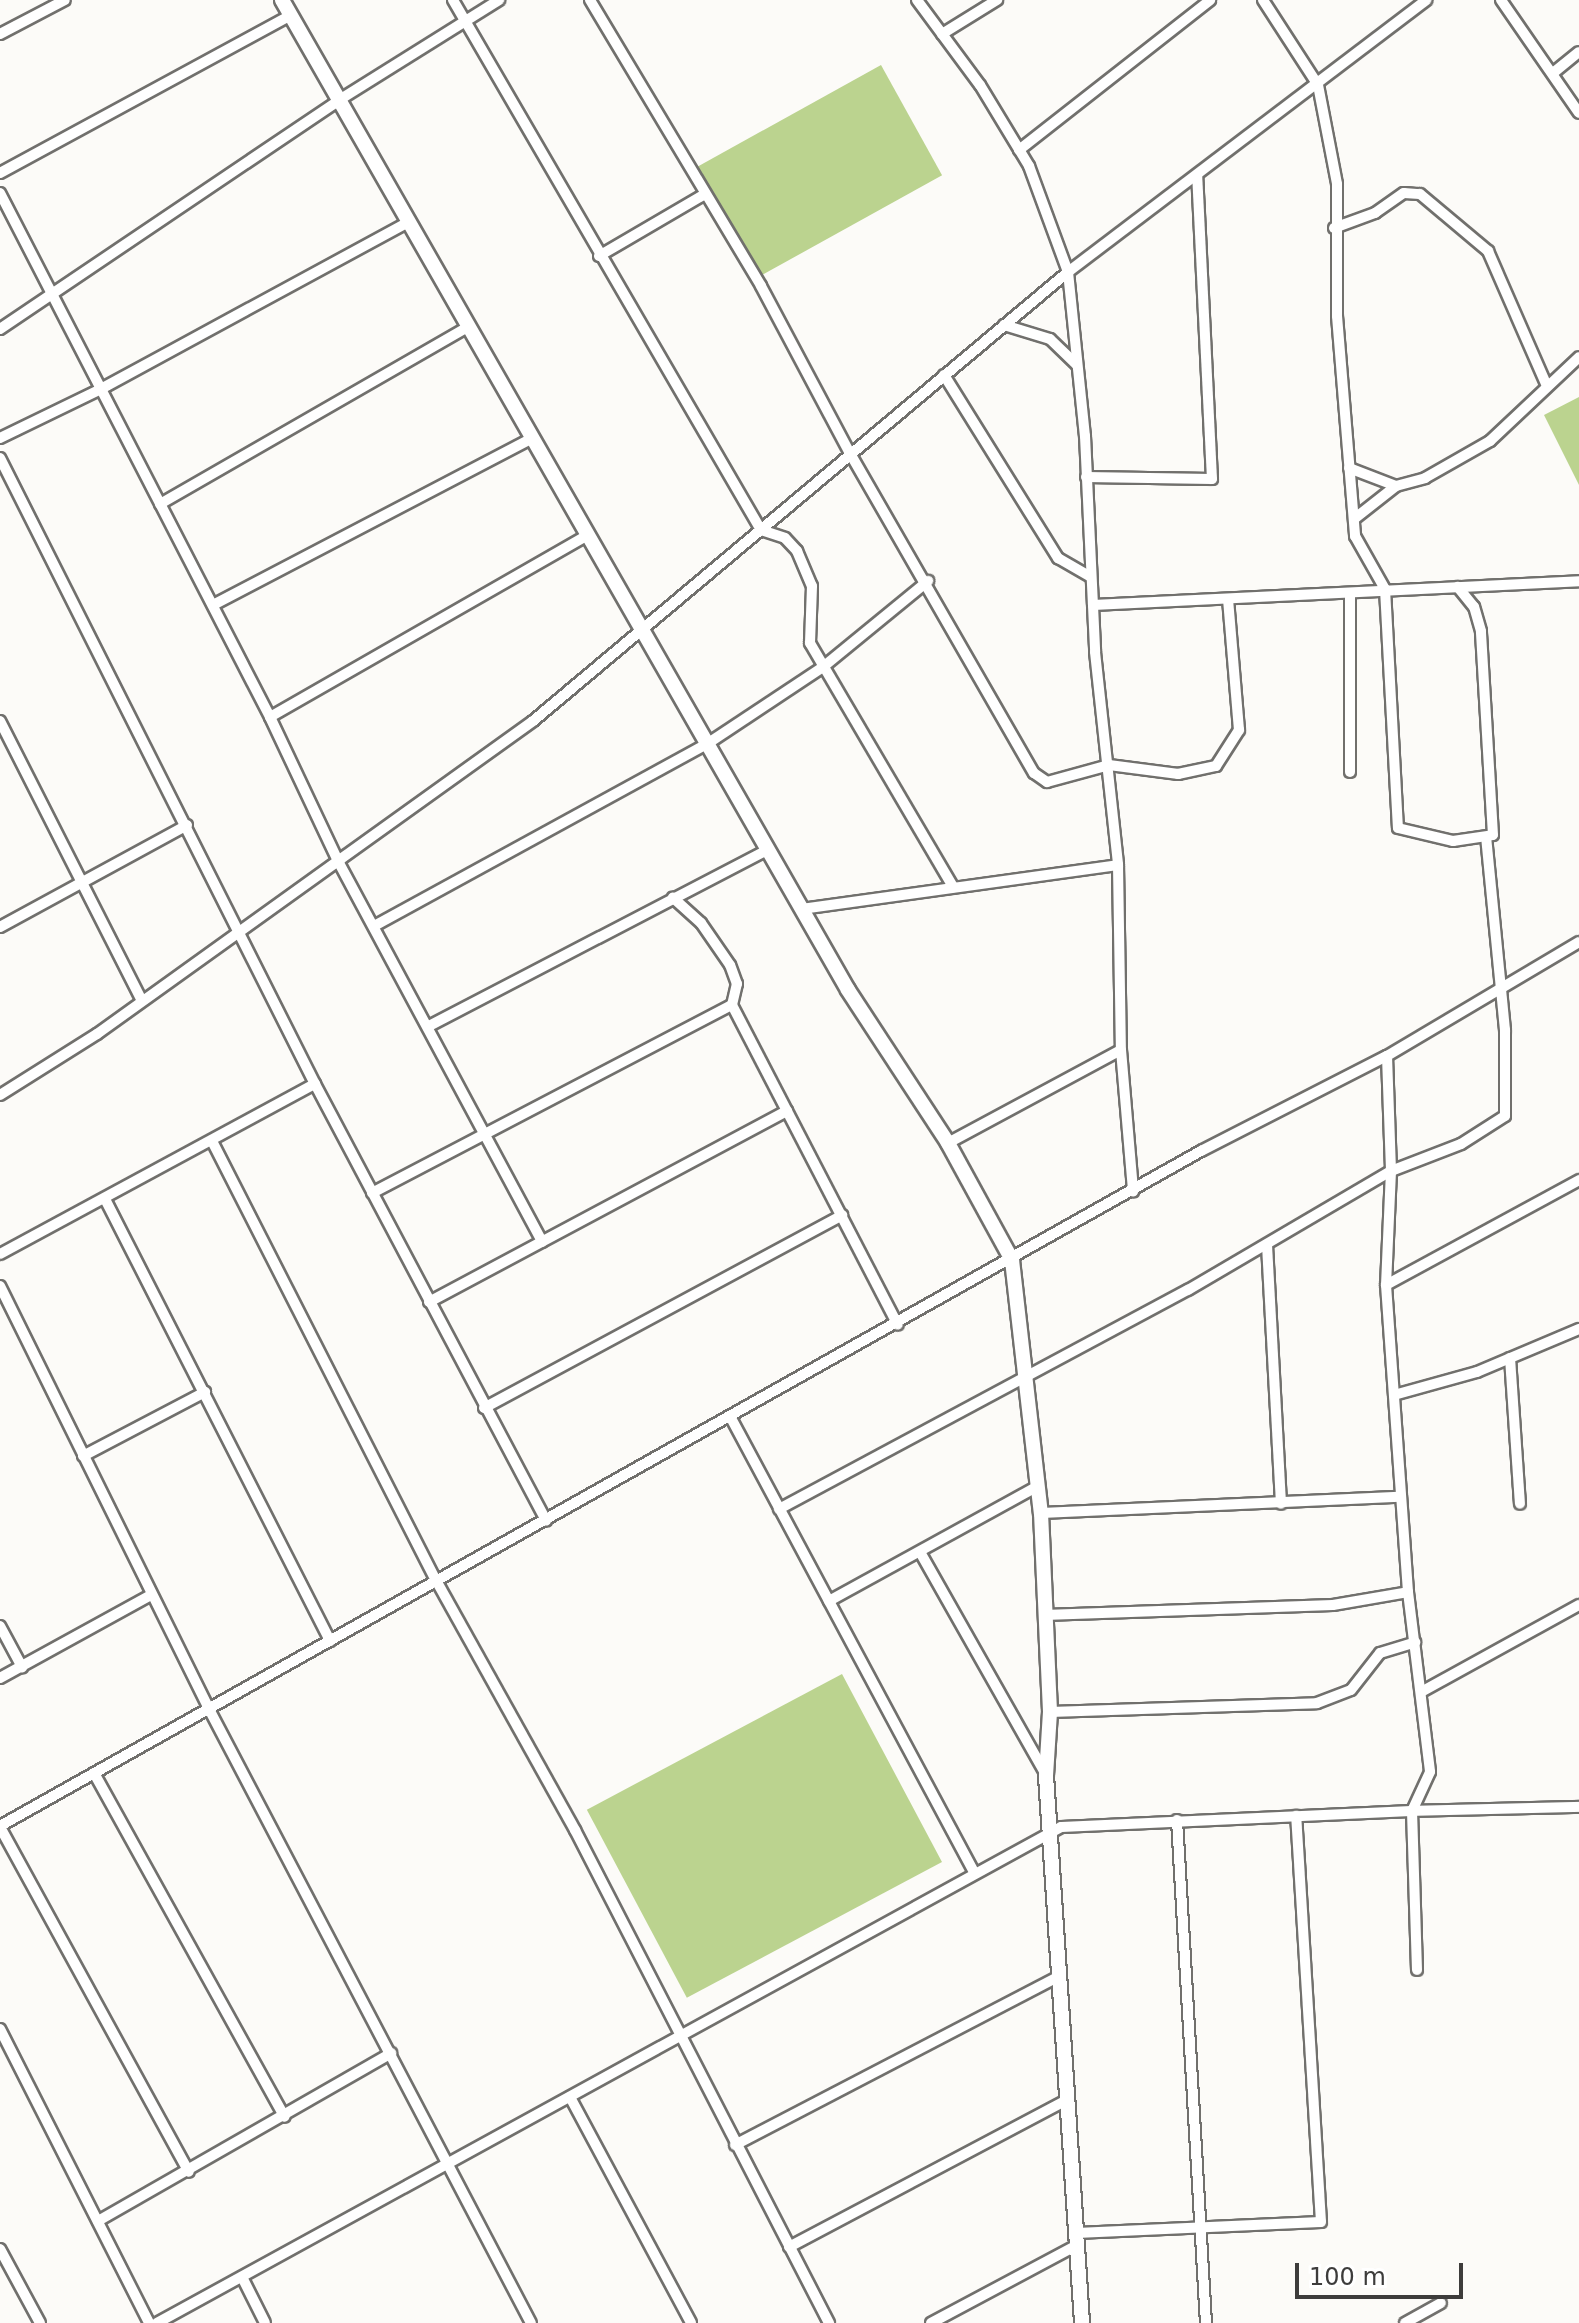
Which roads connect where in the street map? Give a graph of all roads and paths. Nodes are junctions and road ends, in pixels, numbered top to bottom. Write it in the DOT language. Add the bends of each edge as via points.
graph roads {
  1 [pos="65,0"];
  2 [pos="282,0"];
  3 [pos="453,0"];
  4 [pos="499,0"];
  5 [pos="590,0"];
  6 [pos="917,0"];
  7 [pos="997,0"];
  8 [pos="1210,0"];
  9 [pos="1263,0"];
  10 [pos="1426,0"];
  11 [pos="1501,0"];
  12 [pos="291,15"];
  13 [pos="465,22"];
  14 [pos="0,34"];
  15 [pos="942,34"];
  16 [pos="1579,52"];
  17 [pos="1553,73"];
  18 [pos="1318,85"];
  19 [pos="339,100"];
  20 [pos="1579,113"];
  21 [pos="1019,150"];
  22 [pos="0,173"];
  23 [pos="1197,175"];
  24 [pos="0,193"];
  25 [pos="705,194"];
  26 [pos="409,222"];
  27 [pos="1334,228"];
  28 [pos="599,256"];
  29 [pos="1068,272"];
  30 [pos="51,295"];
  31 [pos="1004,325"];
  32 [pos="469,326"];
  33 [pos="0,329"];
  34 [pos="1579,357"];
  35 [pos="1078,366"];
  36 [pos="944,375"];
  37 [pos="1546,384"];
  38 [pos="99,390"];
  39 [pos="0,438"];
  40 [pos="532,438"];
  41 [pos="851,455"];
  42 [pos="0,458"];
  43 [pos="1349,468"];
  44 [pos="1086,477"];
  45 [pos="1396,486"];
  46 [pos="160,504"];
  47 [pos="1354,519"];
  48 [pos="761,530"];
  49 [pos="588,535"];
  50 [pos="1091,577"];
  51 [pos="928,581"];
  52 [pos="1579,581"];
  53 [pos="1458,587"];
  54 [pos="1385,589"];
  55 [pos="1350,594"];
  56 [pos="1228,599"];
  57 [pos="213,605"];
  58 [pos="1093,605"];
  59 [pos="642,630"];
  60 [pos="823,667"];
  61 [pos="270,717"];
  62 [pos="0,721"];
  63 [pos="707,744"];
  64 [pos="1109,765"];
  65 [pos="1350,772"];
  66 [pos="187,825"];
  67 [pos="1486,837"];
  68 [pos="767,850"];
  69 [pos="338,861"];
  70 [pos="1118,865"];
  71 [pos="84,883"];
  72 [pos="953,887"];
  73 [pos="673,898"];
  74 [pos="801,909"];
  75 [pos="376,925"];
  76 [pos="0,927"];
  77 [pos="239,930"];
  78 [pos="1579,942"];
  79 [pos="1499,990"];
  80 [pos="141,999"];
  81 [pos="732,1005"];
  82 [pos="429,1026"];
  83 [pos="1121,1050"];
  84 [pos="1387,1056"];
  85 [pos="315,1084"];
  86 [pos="0,1095"];
  87 [pos="787,1111"];
  88 [pos="486,1136"];
  89 [pos="212,1141"];
  90 [pos="948,1143"];
  91 [pos="1391,1171"];
  92 [pos="1579,1180"];
  93 [pos="1133,1191"];
  94 [pos="372,1193"];
  95 [pos="105,1199"];
  96 [pos="842,1215"];
  97 [pos="542,1242"];
  98 [pos="1267,1245"];
  99 [pos="0,1254"];
  100 [pos="1012,1260"];
  101 [pos="1386,1285"];
  102 [pos="0,1286"];
  103 [pos="429,1302"];
  104 [pos="898,1325"];
  105 [pos="1579,1329"];
  106 [pos="1510,1358"];
  107 [pos="1026,1377"];
  108 [pos="205,1392"];
  109 [pos="1394,1395"];
  110 [pos="484,1408"];
  111 [pos="731,1418"];
  112 [pos="83,1456"];
  113 [pos="1038,1486"];
  114 [pos="1400,1497"];
  115 [pos="1281,1504"];
  116 [pos="1520,1504"];
  117 [pos="779,1509"];
  118 [pos="1041,1513"];
  119 [pos="546,1521"];
  120 [pos="920,1552"];
  121 [pos="437,1582"];
  122 [pos="1408,1592"];
  123 [pos="151,1595"];
  124 [pos="829,1601"];
  125 [pos="1579,1605"];
  126 [pos="1044,1615"];
  127 [pos="0,1626"];
  128 [pos="330,1641"];
  129 [pos="1415,1642"];
  130 [pos="22,1667"];
  131 [pos="0,1678"];
  132 [pos="1423,1691"];
  133 [pos="209,1709"];
  134 [pos="1050,1712"];
  135 [pos="94,1773"];
  136 [pos="1046,1776"];
  137 [pos="1579,1807"];
  138 [pos="1412,1811"];
  139 [pos="1296,1816"];
  140 [pos="1177,1820"];
  141 [pos="0,1826"];
  142 [pos="1050,1833"];
  143 [pos="974,1872"];
  144 [pos="1417,1970"];
  145 [pos="1059,1976"];
  146 [pos="0,2029"];
  147 [pos="678,2037"];
  148 [pos="391,2053"];
  149 [pos="570,2097"];
  150 [pos="1067,2100"];
  151 [pos="285,2117"];
  152 [pos="735,2145"];
  153 [pos="451,2165"];
  154 [pos="189,2172"];
  155 [pos="98,2221"];
  156 [pos="1202,2228"];
  157 [pos="1077,2239"];
  158 [pos="789,2247"];
  159 [pos="0,2249"];
  160 [pos="242,2277"];
  161 [pos="1441,2303"];
  162 [pos="40,2323"];
  163 [pos="149,2323"];
  164 [pos="157,2323"];
  165 [pos="265,2323"];
  166 [pos="531,2323"];
  167 [pos="691,2323"];
  168 [pos="829,2323"];
  169 [pos="931,2323"];
  170 [pos="1082,2323"];
  171 [pos="1206,2323"];
  172 [pos="1405,2323"];
  1 -- 14 [label="street"];
  2 -- 12 [label="street"];
  3 -- 13 [label="street"];
  4 -- 13 [label="street"];
  5 -- 25 [label="street"];
  6 -- 15 [label="street"];
  7 -- 15 [label="street"];
  8 -- 21 [label="street"];
  9 -- 18 [label="street"];
  10 -- 18 [label="street"];
  11 -- 17 [label="street"];
  12 -- 19 [label="street"];
  12 -- 22 [label="street"];
  13 -- 19 [label="street"];
  13 -- 28 [label="street"];
  15 -- 21 [label="street"];
  16 -- 17 [label="street"];
  17 -- 20 [label="street"];
  18 -- 23 [label="street"];
  18 -- 27 [label="street" via="1337,184"];
  19 -- 26 [label="street"];
  19 -- 30 [label="street"];
  21 -- 29 [label="street"];
  23 -- 29 [label="street"];
  23 -- 44 [label="street" via="1212,479"];
  24 -- 30 [label="street"];
  25 -- 28 [label="street"];
  25 -- 41 [label="street"];
  26 -- 32 [label="street"];
  26 -- 38 [label="street"];
  27 -- 37 [label="street" via="1375,213 1404,193 1420,194 1488,251"];
  27 -- 43 [label="street"];
  28 -- 48 [label="street"];
  29 -- 31 [label="street"];
  29 -- 35 [label="street"];
  30 -- 33 [label="street"];
  30 -- 38 [label="street"];
  31 -- 35 [label="street" via="1040,333"];
  31 -- 36 [label="street"];
  32 -- 40 [label="street"];
  32 -- 46 [label="street"];
  34 -- 37 [label="street"];
  35 -- 44 [label="street"];
  36 -- 41 [label="street"];
  36 -- 50 [label="street" via="1058,558"];
  37 -- 45 [label="street" via="1490,441 1425,478"];
  38 -- 39 [label="street"];
  38 -- 46 [label="street"];
  40 -- 49 [label="street"];
  40 -- 57 [label="street"];
  41 -- 48 [label="street"];
  41 -- 51 [label="street"];
  42 -- 66 [label="street"];
  43 -- 45 [label="street"];
  43 -- 47 [label="street"];
  44 -- 50 [label="street"];
  45 -- 47 [label="street"];
  46 -- 57 [label="street"];
  47 -- 54 [label="street" via="1355,536"];
  48 -- 59 [label="street"];
  48 -- 60 [label="street" via="785,538 809,576 806,630"];
  49 -- 59 [label="street"];
  49 -- 61 [label="street"];
  50 -- 58 [label="street"];
  51 -- 60 [label="street"];
  51 -- 64 [label="street" via="1034,773 1047,782 1068,781"];
  52 -- 53 [label="street"];
  53 -- 54 [label="street"];
  53 -- 67 [label="street" via="1474,607 1481,631 1493,835"];
  54 -- 55 [label="street"];
  54 -- 67 [label="street" via="1398,828 1453,841"];
  55 -- 56 [label="street"];
  55 -- 65 [label="street"];
  56 -- 58 [label="street"];
  56 -- 64 [label="street" via="1239,730 1231,747 1216,766 1178,774"];
  57 -- 61 [label="street"];
  58 -- 64 [label="street"];
  59 -- 63 [label="street"];
  59 -- 69 [label="street" via="533,721"];
  60 -- 63 [label="street"];
  60 -- 72 [label="street"];
  61 -- 69 [label="street"];
  62 -- 71 [label="street"];
  63 -- 68 [label="street"];
  63 -- 75 [label="street"];
  64 -- 70 [label="street"];
  66 -- 71 [label="street"];
  66 -- 77 [label="street"];
  67 -- 79 [label="street"];
  68 -- 73 [label="street"];
  68 -- 74 [label="street"];
  69 -- 75 [label="street"];
  69 -- 77 [label="street"];
  70 -- 72 [label="street"];
  70 -- 83 [label="street"];
  71 -- 76 [label="street"];
  71 -- 80 [label="street"];
  72 -- 74 [label="street"];
  73 -- 81 [label="street" via="701,923 730,965 737,984"];
  73 -- 82 [label="street"];
  74 -- 90 [label="street"];
  75 -- 82 [label="street"];
  77 -- 80 [label="street"];
  77 -- 85 [label="street"];
  78 -- 79 [label="street"];
  79 -- 84 [label="street"];
  79 -- 91 [label="street" via="1508,1088 1505,1116 1461,1144"];
  80 -- 86 [label="street" via="97,1034"];
  81 -- 87 [label="street"];
  81 -- 88 [label="street"];
  82 -- 88 [label="street"];
  83 -- 90 [label="street"];
  83 -- 93 [label="street"];
  84 -- 91 [label="street"];
  84 -- 93 [label="street"];
  85 -- 89 [label="street"];
  85 -- 94 [label="street"];
  87 -- 96 [label="street"];
  87 -- 97 [label="street"];
  88 -- 94 [label="street"];
  88 -- 97 [label="street"];
  89 -- 95 [label="street"];
  89 -- 121 [label="street"];
  90 -- 100 [label="street"];
  91 -- 98 [label="street"];
  91 -- 101 [label="street"];
  92 -- 101 [label="street"];
  93 -- 100 [label="street"];
  94 -- 103 [label="street"];
  95 -- 99 [label="street"];
  95 -- 108 [label="street"];
  96 -- 104 [label="street"];
  96 -- 110 [label="street"];
  97 -- 103 [label="street"];
  98 -- 107 [label="street"];
  98 -- 115 [label="street"];
  100 -- 104 [label="street"];
  100 -- 107 [label="street"];
  101 -- 109 [label="street"];
  102 -- 112 [label="street"];
  103 -- 110 [label="street"];
  104 -- 111 [label="street"];
  105 -- 106 [label="street"];
  106 -- 109 [label="street"];
  106 -- 116 [label="street"];
  107 -- 113 [label="street"];
  107 -- 117 [label="street"];
  108 -- 112 [label="street"];
  108 -- 128 [label="street"];
  109 -- 114 [label="street"];
  110 -- 119 [label="street"];
  111 -- 117 [label="street"];
  111 -- 119 [label="street"];
  112 -- 123 [label="street"];
  113 -- 118 [label="street"];
  113 -- 120 [label="street"];
  114 -- 115 [label="street"];
  114 -- 122 [label="street"];
  115 -- 118 [label="street"];
  117 -- 124 [label="street"];
  118 -- 126 [label="street"];
  119 -- 121 [label="street"];
  120 -- 124 [label="street"];
  120 -- 136 [label="street"];
  121 -- 128 [label="street"];
  121 -- 147 [label="street" via="575,1830"];
  122 -- 126 [label="street" via="1333,1605"];
  122 -- 129 [label="street"];
  123 -- 130 [label="street"];
  123 -- 133 [label="street"];
  124 -- 143 [label="street"];
  125 -- 132 [label="street"];
  126 -- 134 [label="street"];
  127 -- 130 [label="street"];
  128 -- 133 [label="street"];
  129 -- 132 [label="street"];
  129 -- 134 [label="street" via="1380,1653 1351,1690 1317,1703"];
  130 -- 131 [label="street"];
  132 -- 138 [label="street" via="1430,1772"];
  133 -- 135 [label="street"];
  133 -- 148 [label="street"];
  134 -- 136 [label="street"];
  135 -- 141 [label="street"];
  135 -- 151 [label="street"];
  136 -- 142 [label="street"];
  137 -- 138 [label="street"];
  138 -- 139 [label="street"];
  138 -- 144 [label="street"];
  139 -- 140 [label="street"];
  139 -- 156 [label="street" via="1321,2222"];
  140 -- 142 [label="street" via="1079,1824"];
  140 -- 156 [label="street"];
  141 -- 154 [label="street"];
  142 -- 143 [label="street"];
  142 -- 145 [label="street"];
  143 -- 147 [label="street"];
  145 -- 150 [label="street"];
  145 -- 152 [label="street"];
  146 -- 155 [label="street"];
  147 -- 149 [label="street"];
  147 -- 152 [label="street"];
  148 -- 151 [label="street"];
  148 -- 153 [label="street"];
  149 -- 153 [label="street"];
  149 -- 167 [label="street"];
  150 -- 157 [label="street"];
  150 -- 158 [label="street"];
  151 -- 154 [label="street"];
  152 -- 158 [label="street"];
  153 -- 160 [label="street"];
  153 -- 166 [label="street"];
  154 -- 155 [label="street"];
  155 -- 163 [label="street"];
  156 -- 157 [label="street"];
  156 -- 171 [label="street"];
  157 -- 169 [label="street"];
  157 -- 170 [label="street"];
  158 -- 168 [label="street"];
  159 -- 162 [label="street"];
  160 -- 164 [label="street"];
  160 -- 165 [label="street"];
  161 -- 172 [label="street"];
}
